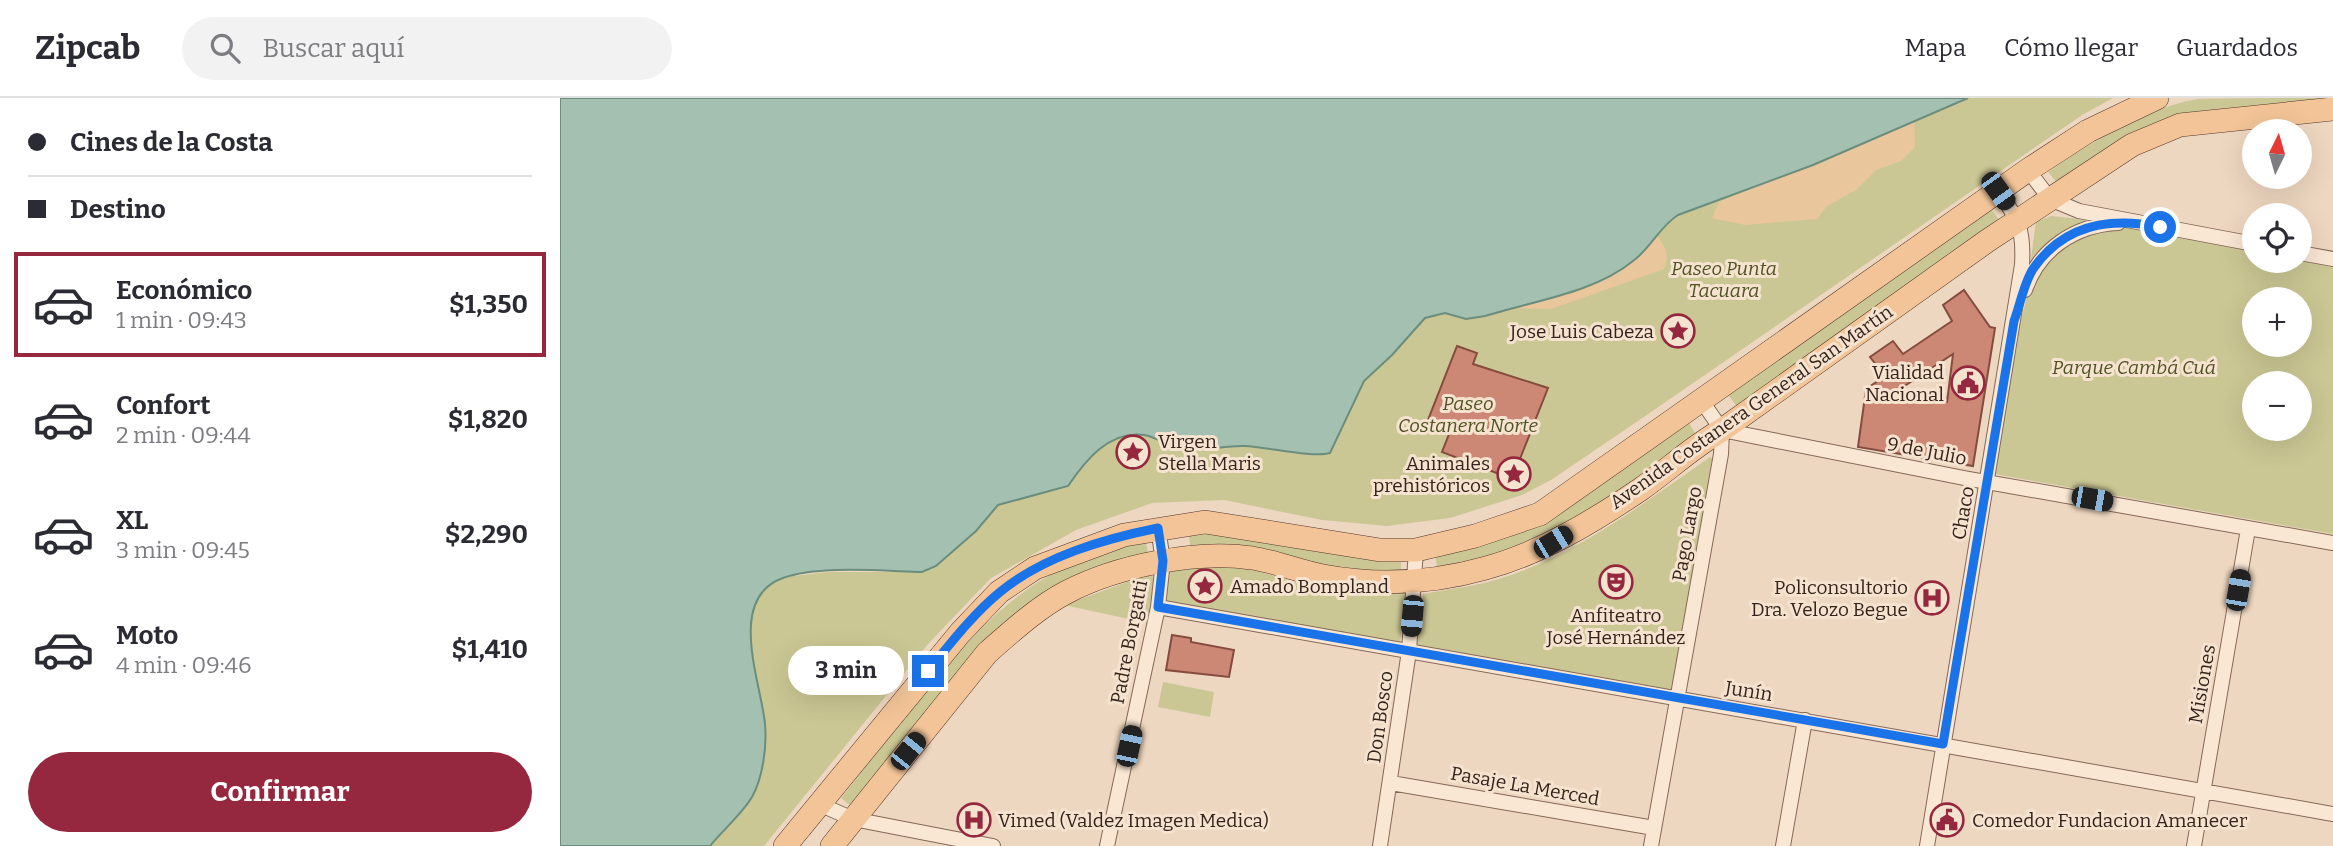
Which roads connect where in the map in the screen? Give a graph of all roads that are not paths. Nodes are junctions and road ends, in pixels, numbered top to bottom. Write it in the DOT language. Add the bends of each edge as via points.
graph roads {
  1 [pos="2157,98"];
  2 [pos="2333,108"];
  3 [pos="2028,170"];
  4 [pos="1998,191"];
  5 [pos="2050,200"];
  6 [pos="2019,220"];
  7 [pos="2137,222"];
  8 [pos="2242,242"];
  9 [pos="2312,255"];
  10 [pos="2333,259"];
  11 [pos="2014,321"];
  12 [pos="1701,400"];
  13 [pos="1721,430"];
  14 [pos="1988,482"];
  15 [pos="1158,528"];
  16 [pos="2248,529"];
  17 [pos="2333,543"];
  18 [pos="1416,550"];
  19 [pos="1163,561"];
  20 [pos="1415,581"];
  21 [pos="1158,607"];
  22 [pos="1409,651"];
  23 [pos="1677,698"];
  24 [pos="1805,720"];
  25 [pos="1943,744"];
  26 [pos="1391,783"];
  27 [pos="2203,791"];
  28 [pos="819,804"];
  29 [pos="2333,814"];
  30 [pos="853,820"];
  31 [pos="1654,828"];
  32 [pos="785,846"];
  33 [pos="832,846"];
  34 [pos="993,846"];
  35 [pos="1107,846"];
  36 [pos="1380,846"];
  37 [pos="1651,846"];
  38 [pos="1783,846"];
  39 [pos="1927,846"];
  40 [pos="2194,846"];
  1 -- 3 [label="main road, Avenida Costanera General San Martín" via="2088,131"];
  2 -- 5 [label="main road, Avenida Costanera General San Martín" via="2180,125 2132,145"];
  3 -- 4 [label="main road, Avenida Costanera General San Martín"];
  3 -- 5 [label="street"];
  4 -- 6 [label="street"];
  4 -- 12 [label="main road, Avenida Costanera General San Martín"];
  5 -- 6 [label="main road, Avenida Costanera General San Martín"];
  5 -- 7 [label="street" via="2078,211"];
  6 -- 11 [label="street, Chaco" via="2022,265"];
  6 -- 13 [label="main road, Avenida Costanera General San Martín"];
  7 -- 8 [label="street"];
  7 -- 11 [label="street" via="2078,229 2051,249 2032,271"];
  9 -- 10 [label="street"];
  11 -- 14 [label="street, Chaco"];
  12 -- 13 [label="street"];
  12 -- 18 [label="main road, Avenida Costanera General San Martín" via="1540,514"];
  13 -- 14 [label="street, 9 de Julio"];
  13 -- 20 [label="main road, Avenida Costanera General San Martín" via="1641,489 1553,542 1486,568"];
  13 -- 23 [label="street, Pago Largo" via="1721,454"];
  14 -- 16 [label="street, 9 de Julio"];
  14 -- 25 [label="street, Chaco"];
  15 -- 18 [label="main road, Avenida Costanera General San Martín" via="1205,522 1380,550"];
  15 -- 19 [label="street, Padre Borgatti"];
  15 -- 28 [label="main road, Avenida Costanera General San Martín" via="1053,560 999,592"];
  16 -- 17 [label="street, 9 de Julio"];
  16 -- 27 [label="street, Misiones"];
  18 -- 20 [label="street, Don Bosco"];
  19 -- 20 [label="main road, Avenida Costanera General San Martín" via="1251,558 1355,581"];
  19 -- 21 [label="street, Padre Borgatti"];
  19 -- 30 [label="main road, Avenida Costanera General San Martín" via="1067,592 1015,628 987,653"];
  20 -- 22 [label="street, Don Bosco"];
  21 -- 22 [label="street, Junín"];
  21 -- 35 [label="street, Padre Borgatti"];
  22 -- 23 [label="street, Junín"];
  22 -- 26 [label="street, Don Bosco"];
  23 -- 24 [label="street, Junín"];
  23 -- 31 [label="street, Pago Largo"];
  24 -- 25 [label="street, Junín"];
  24 -- 38 [label="street"];
  25 -- 27 [label="street, Junín"];
  25 -- 39 [label="street, Chaco"];
  26 -- 31 [label="street, Pasaje La Merced"];
  26 -- 36 [label="street, Don Bosco"];
  27 -- 29 [label="street, Junín"];
  27 -- 40 [label="street, Misiones"];
  28 -- 30 [label="street"];
  28 -- 32 [label="main road, Avenida Costanera General San Martín"];
  30 -- 33 [label="main road, Avenida Costanera General San Martín"];
  30 -- 34 [label="street"];
  31 -- 37 [label="street, Pago Largo"];
}
